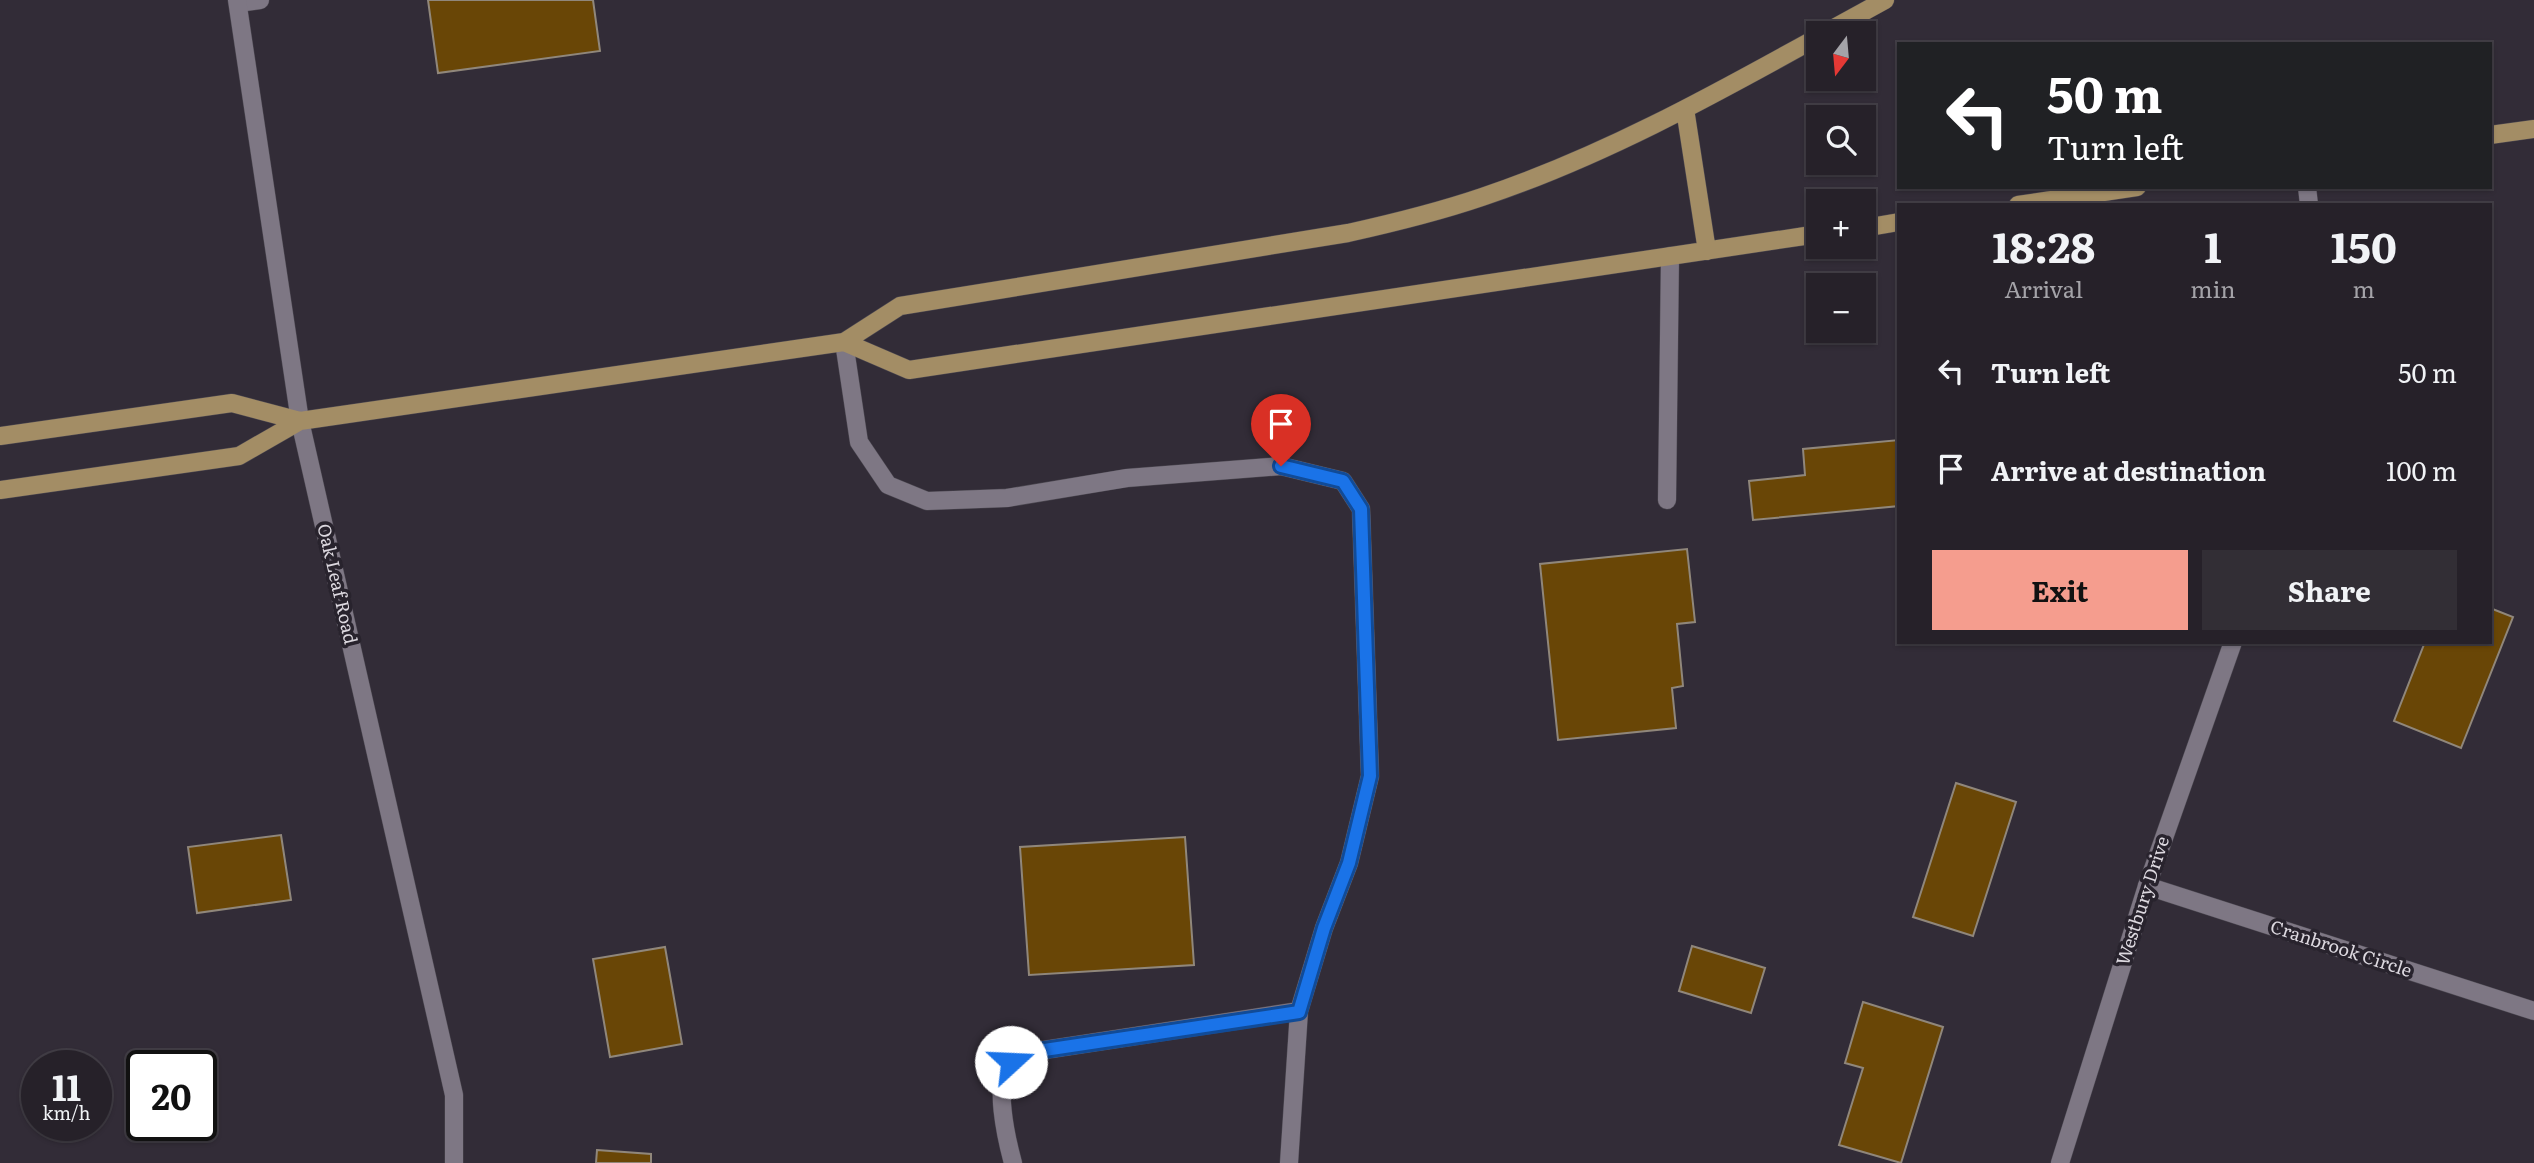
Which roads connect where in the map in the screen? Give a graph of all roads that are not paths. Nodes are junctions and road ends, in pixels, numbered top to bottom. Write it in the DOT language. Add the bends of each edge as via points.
graph roads {
  1 [pos="260,0"];
  2 [pos="1885,0"];
  3 [pos="237,1"];
  4 [pos="1847,21"];
  5 [pos="1806,43"];
  6 [pos="1685,109"];
  7 [pos="2534,129"];
  8 [pos="2492,135"];
  9 [pos="2124,189"];
  10 [pos="2031,203"];
  11 [pos="1897,222"];
  12 [pos="1876,226"];
  13 [pos="1806,236"];
  14 [pos="1707,251"];
  15 [pos="1670,256"];
  16 [pos="844,342"];
  17 [pos="300,421"];
  18 [pos="0,436"];
  19 [pos="0,490"];
  20 [pos="1667,500"];
  21 [pos="2232,644"];
  22 [pos="2147,886"];
  23 [pos="2534,1011"];
  24 [pos="1299,1012"];
  25 [pos="454,1163"];
  26 [pos="1013,1163"];
  27 [pos="1289,1163"];
  28 [pos="2060,1163"];
  1 -- 3 [label="street"];
  2 -- 4 [label="main road"];
  3 -- 17 [label="street, Oak Leaf Road"];
  5 -- 6 [label="main road"];
  6 -- 14 [label="main road"];
  6 -- 16 [label="main road" via="1552,169 1413,218 1348,233 900,306"];
  7 -- 8 [label="main road"];
  9 -- 10 [label="main road"];
  11 -- 12 [label="main road"];
  13 -- 14 [label="main road"];
  14 -- 15 [label="main road"];
  15 -- 16 [label="main road" via="909,370"];
  15 -- 20 [label="street"];
  16 -- 17 [label="main road"];
  16 -- 24 [label="street" via="859,442 888,485 927,502 1007,498 1127,478 1281,466 1343,481 1361,509 1370,776 1349,863"];
  17 -- 18 [label="main road" via="232,403"];
  17 -- 19 [label="main road" via="239,456"];
  17 -- 25 [label="street, Oak Leaf Road" via="454,1095"];
  21 -- 22 [label="street, Westbury Drive"];
  22 -- 23 [label="street, Cranbrook Circle"];
  22 -- 28 [label="street, Westbury Drive"];
  24 -- 26 [label="street" via="1031,1052 1011,1062 1002,1078 1005,1132"];
  24 -- 27 [label="street"];
}
